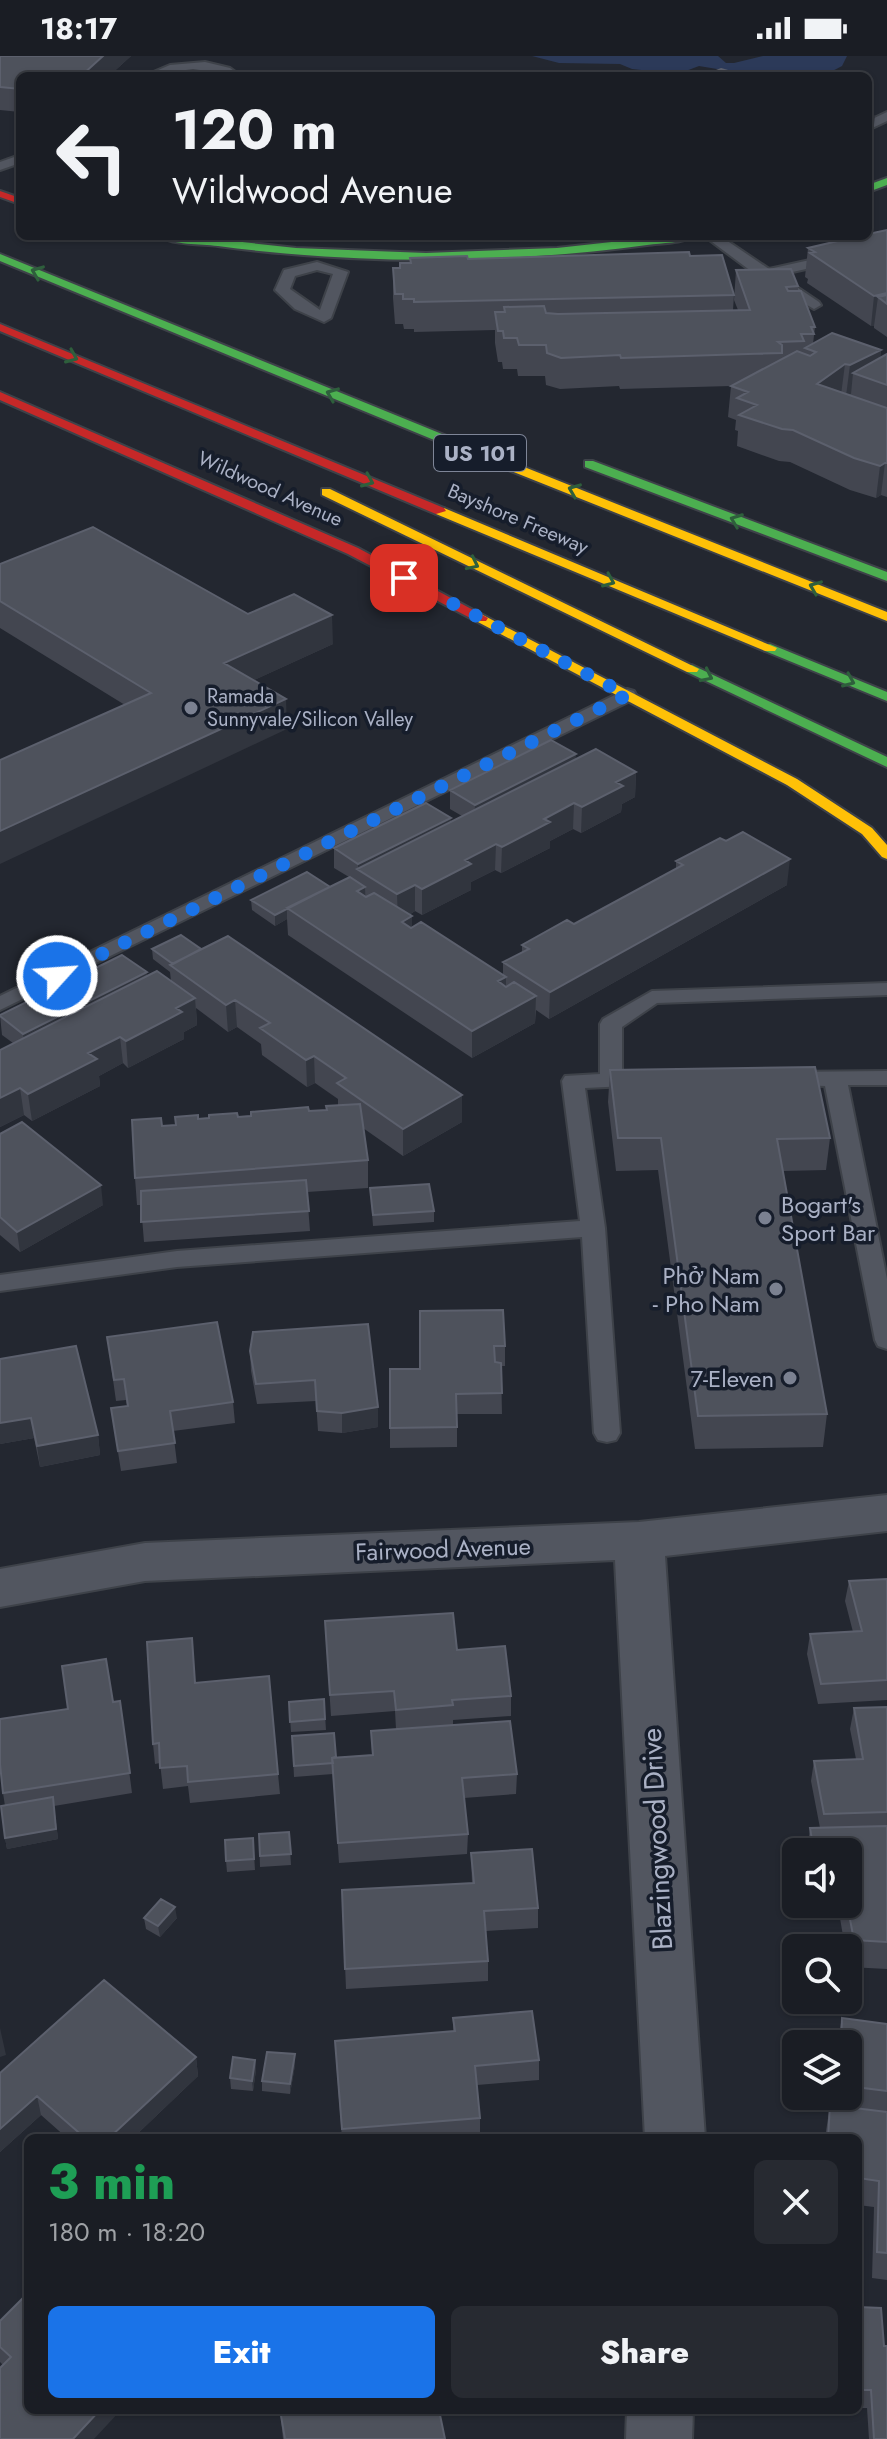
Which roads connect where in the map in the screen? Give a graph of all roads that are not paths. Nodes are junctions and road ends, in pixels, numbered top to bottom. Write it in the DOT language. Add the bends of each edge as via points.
graph roads {
  1 [pos="162,72"];
  2 [pos="226,72"];
  3 [pos="188,240"];
  4 [pos="658,240"];
  5 [pos="717,240"];
  6 [pos="887,247"];
  7 [pos="0,257"];
  8 [pos="764,274"];
  9 [pos="73,286"];
  10 [pos="814,305"];
  11 [pos="204,320"];
  12 [pos="0,327"];
  13 [pos="0,396"];
  14 [pos="296,451"];
  15 [pos="575,459"];
  16 [pos="887,577"];
  17 [pos="887,617"];
  18 [pos="627,695"];
  19 [pos="887,697"];
  20 [pos="887,763"];
  21 [pos="887,854"];
  22 [pos="887,989"];
  23 [pos="0,1004"];
  24 [pos="835,1078"];
  25 [pos="887,1078"];
  26 [pos="755,1079"];
  27 [pos="611,1080"];
  28 [pos="659,1080"];
  29 [pos="593,1228"];
  30 [pos="0,1283"];
  31 [pos="884,1311"];
  32 [pos="887,1340"];
  33 [pos="607,1433"];
  34 [pos="887,1513"];
  35 [pos="639,1540"];
  36 [pos="0,1588"];
  37 [pos="675,2134"];
  38 [pos="660,2414"];
  39 [pos="659,2439"];
  1 -- 2 [label="lane" via="182,65"];
  3 -- 4 [label="main road" via="218,245 316,283 493,256"];
  5 -- 8 [label="lane"];
  6 -- 8 [label="lane"];
  9 -- 7 [label="main road, Bayshore Freeway / US 101, one-way"];
  8 -- 10 [label="lane"];
  9 -- 11 [label="main road"];
  17 -- 9 [label="main road, Bayshore Freeway / US 101, one-way"];
  12 -- 14 [label="main road, Bayshore Freeway / US 101, one-way"];
  13 -- 18 [label="main road, Wildwood Avenue" via="353,551"];
  14 -- 19 [label="main road, Bayshore Freeway / US 101, one-way"];
  14 -- 20 [label="main road, one-way" via="327,494"];
  16 -- 15 [label="main road, one-way"];
  18 -- 21 [label="main road, Wildwood Avenue" via="792,782 867,831"];
  18 -- 23 [label="lane"];
  22 -- 27 [label="lane" via="652,997 611,1024"];
  24 -- 25 [label="lane"];
  24 -- 26 [label="lane"];
  24 -- 31 [label="lane"];
  27 -- 28 [label="lane"];
  27 -- 29 [label="lane" via="573,1081"];
  29 -- 30 [label="lane" via="177,1259"];
  29 -- 33 [label="lane"];
  31 -- 32 [label="lane"];
  34 -- 35 [label="street, Fairwood Avenue"];
  35 -- 36 [label="street, Fairwood Avenue" via="145,1562"];
  35 -- 37 [label="street, Blazingwood Drive"];
  38 -- 39 [label="street"];
}
